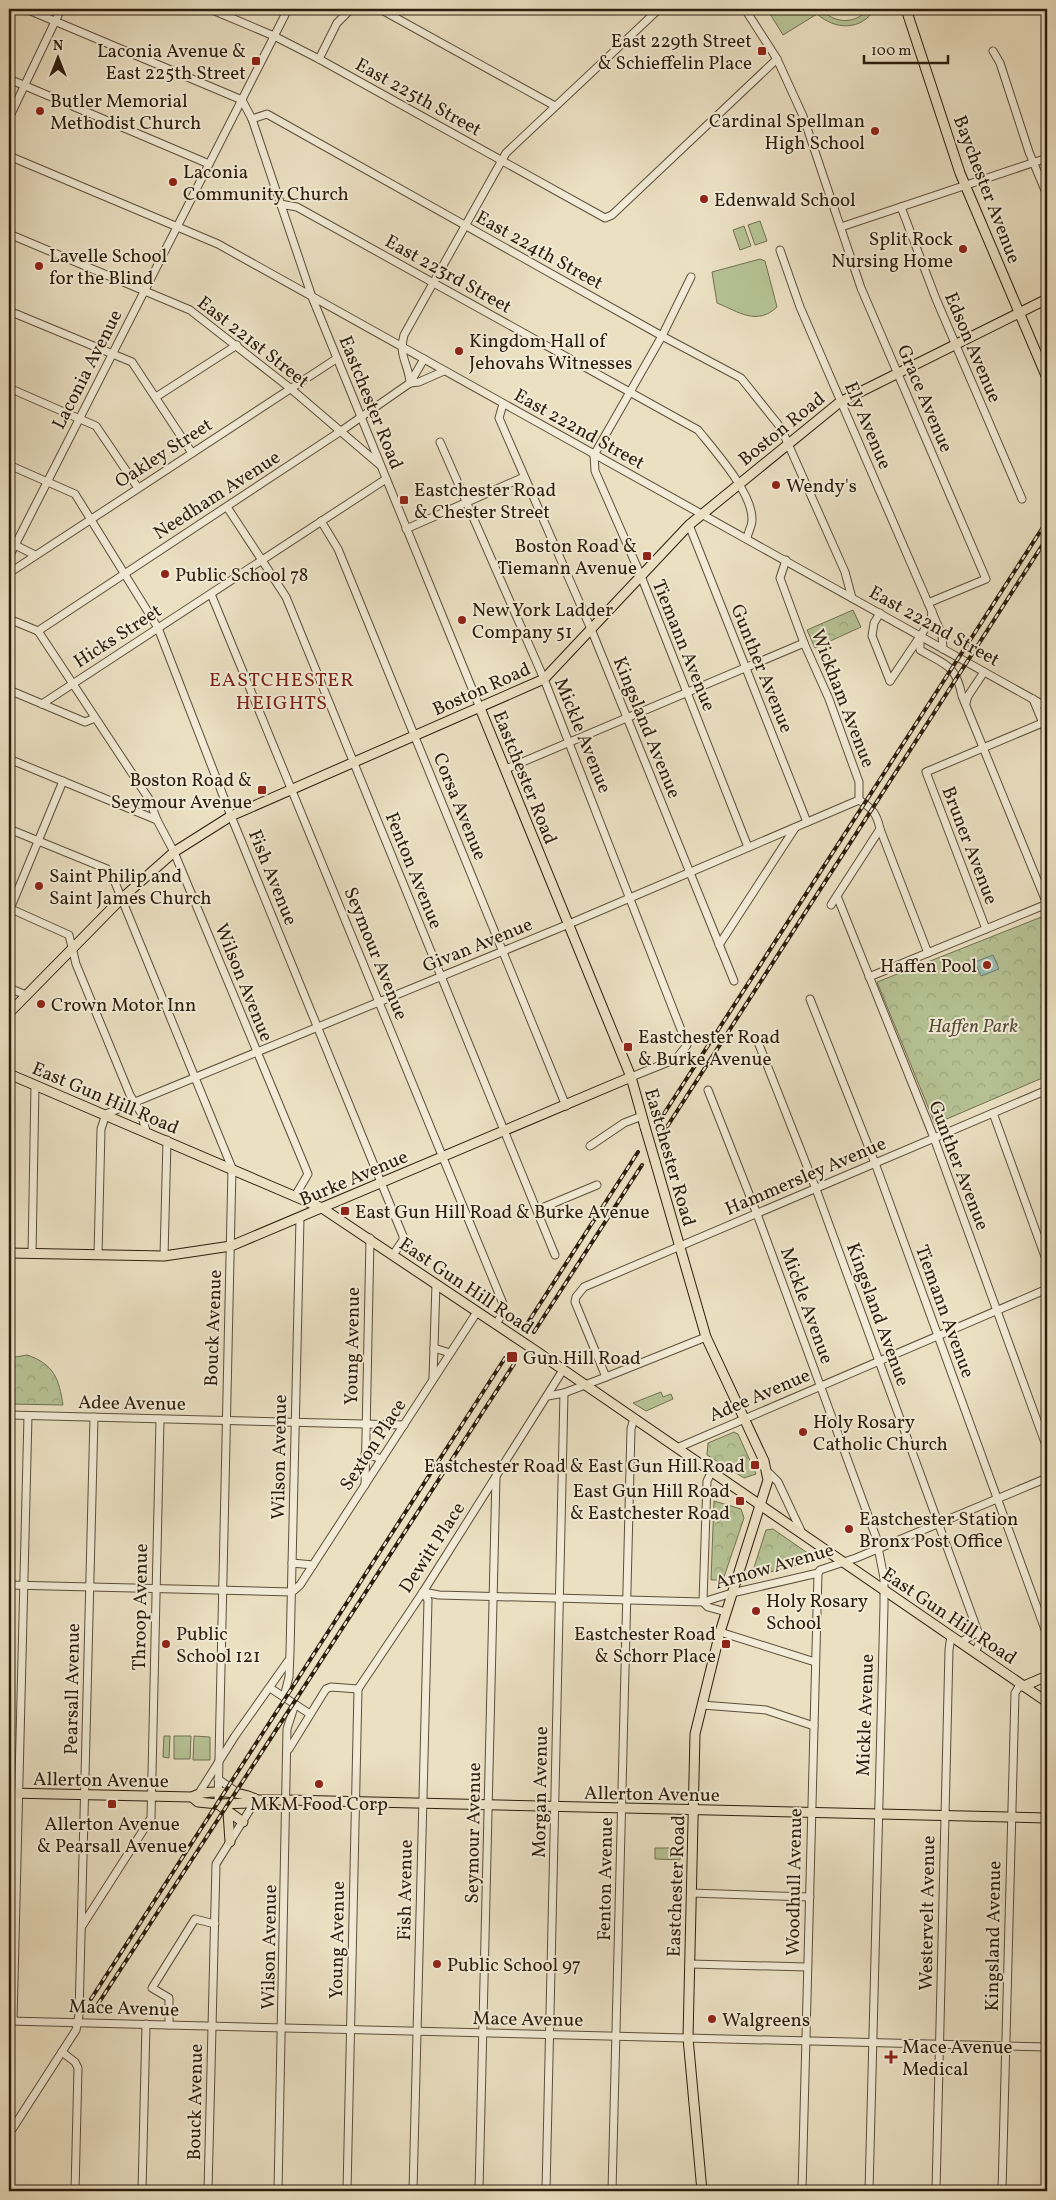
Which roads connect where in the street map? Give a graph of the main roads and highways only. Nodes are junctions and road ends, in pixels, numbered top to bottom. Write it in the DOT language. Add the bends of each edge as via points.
graph roads {
  1 [pos="906,9"];
  2 [pos="1047,299"];
  3 [pos="1020,313"];
  4 [pos="1047,378"];
  5 [pos="480,708"];
  6 [pos="9,1012"];
  7 [pos="9,1074"];
  8 [pos="631,1077"];
  9 [pos="322,1208"];
  10 [pos="9,1253"];
  11 [pos="760,1506"];
  12 [pos="1047,1676"];
  13 [pos="1024,1686"];
  14 [pos="1047,1702"];
  15 [pos="14,1793"];
  16 [pos="195,1795"];
  17 [pos="257,1800"];
  18 [pos="218,1804"];
  19 [pos="693,1810"];
  20 [pos="228,1812"];
  21 [pos="1047,1818"];
  22 [pos="243,1822"];
  23 [pos="230,1842"];
  24 [pos="702,2191"];
  1 -- 3 [label="main road, Baychester Avenue" via="965,185"];
  2 -- 3 [label="main road, Boston Road"];
  3 -- 4 [label="main road, Baychester Avenue"];
  3 -- 5 [label="main road, Boston Road" via="840,402 701,514 544,678"];
  5 -- 6 [label="main road, Boston Road" via="231,816 174,852"];
  5 -- 8 [label="main road, Eastchester Road"];
  7 -- 9 [label="main road, East Gun Hill Road"];
  8 -- 9 [label="main road, Burke Avenue"];
  8 -- 11 [label="main road, Eastchester Road, bridge" via="706,1336 767,1471 768,1480"];
  9 -- 10 [label="main road, Burke Avenue" via="231,1246 164,1256"];
  9 -- 11 [label="main road, East Gun Hill Road"];
  11 -- 13 [label="main road, East Gun Hill Road"];
  11 -- 19 [label="main road, Eastchester Road" via="720,1632 695,1734"];
  12 -- 13 [label="main road"];
  13 -- 14 [label="main road, East Gun Hill Road"];
  15 -- 16 [label="main road, Allerton Avenue"];
  16 -- 17 [label="main road, Allerton Avenue" via="239,1793"];
  16 -- 18 [label="main road, Allerton Avenue" via="198,1802"];
  17 -- 18 [label="main road, Allerton Avenue"];
  17 -- 19 [label="main road, Allerton Avenue"];
  18 -- 20 [label="main road"];
  19 -- 21 [label="main road, Allerton Avenue"];
  19 -- 24 [label="main road, Eastchester Road" via="688,2038"];
  20 -- 22 [label="main road"];
  20 -- 23 [label="main road"];
}
